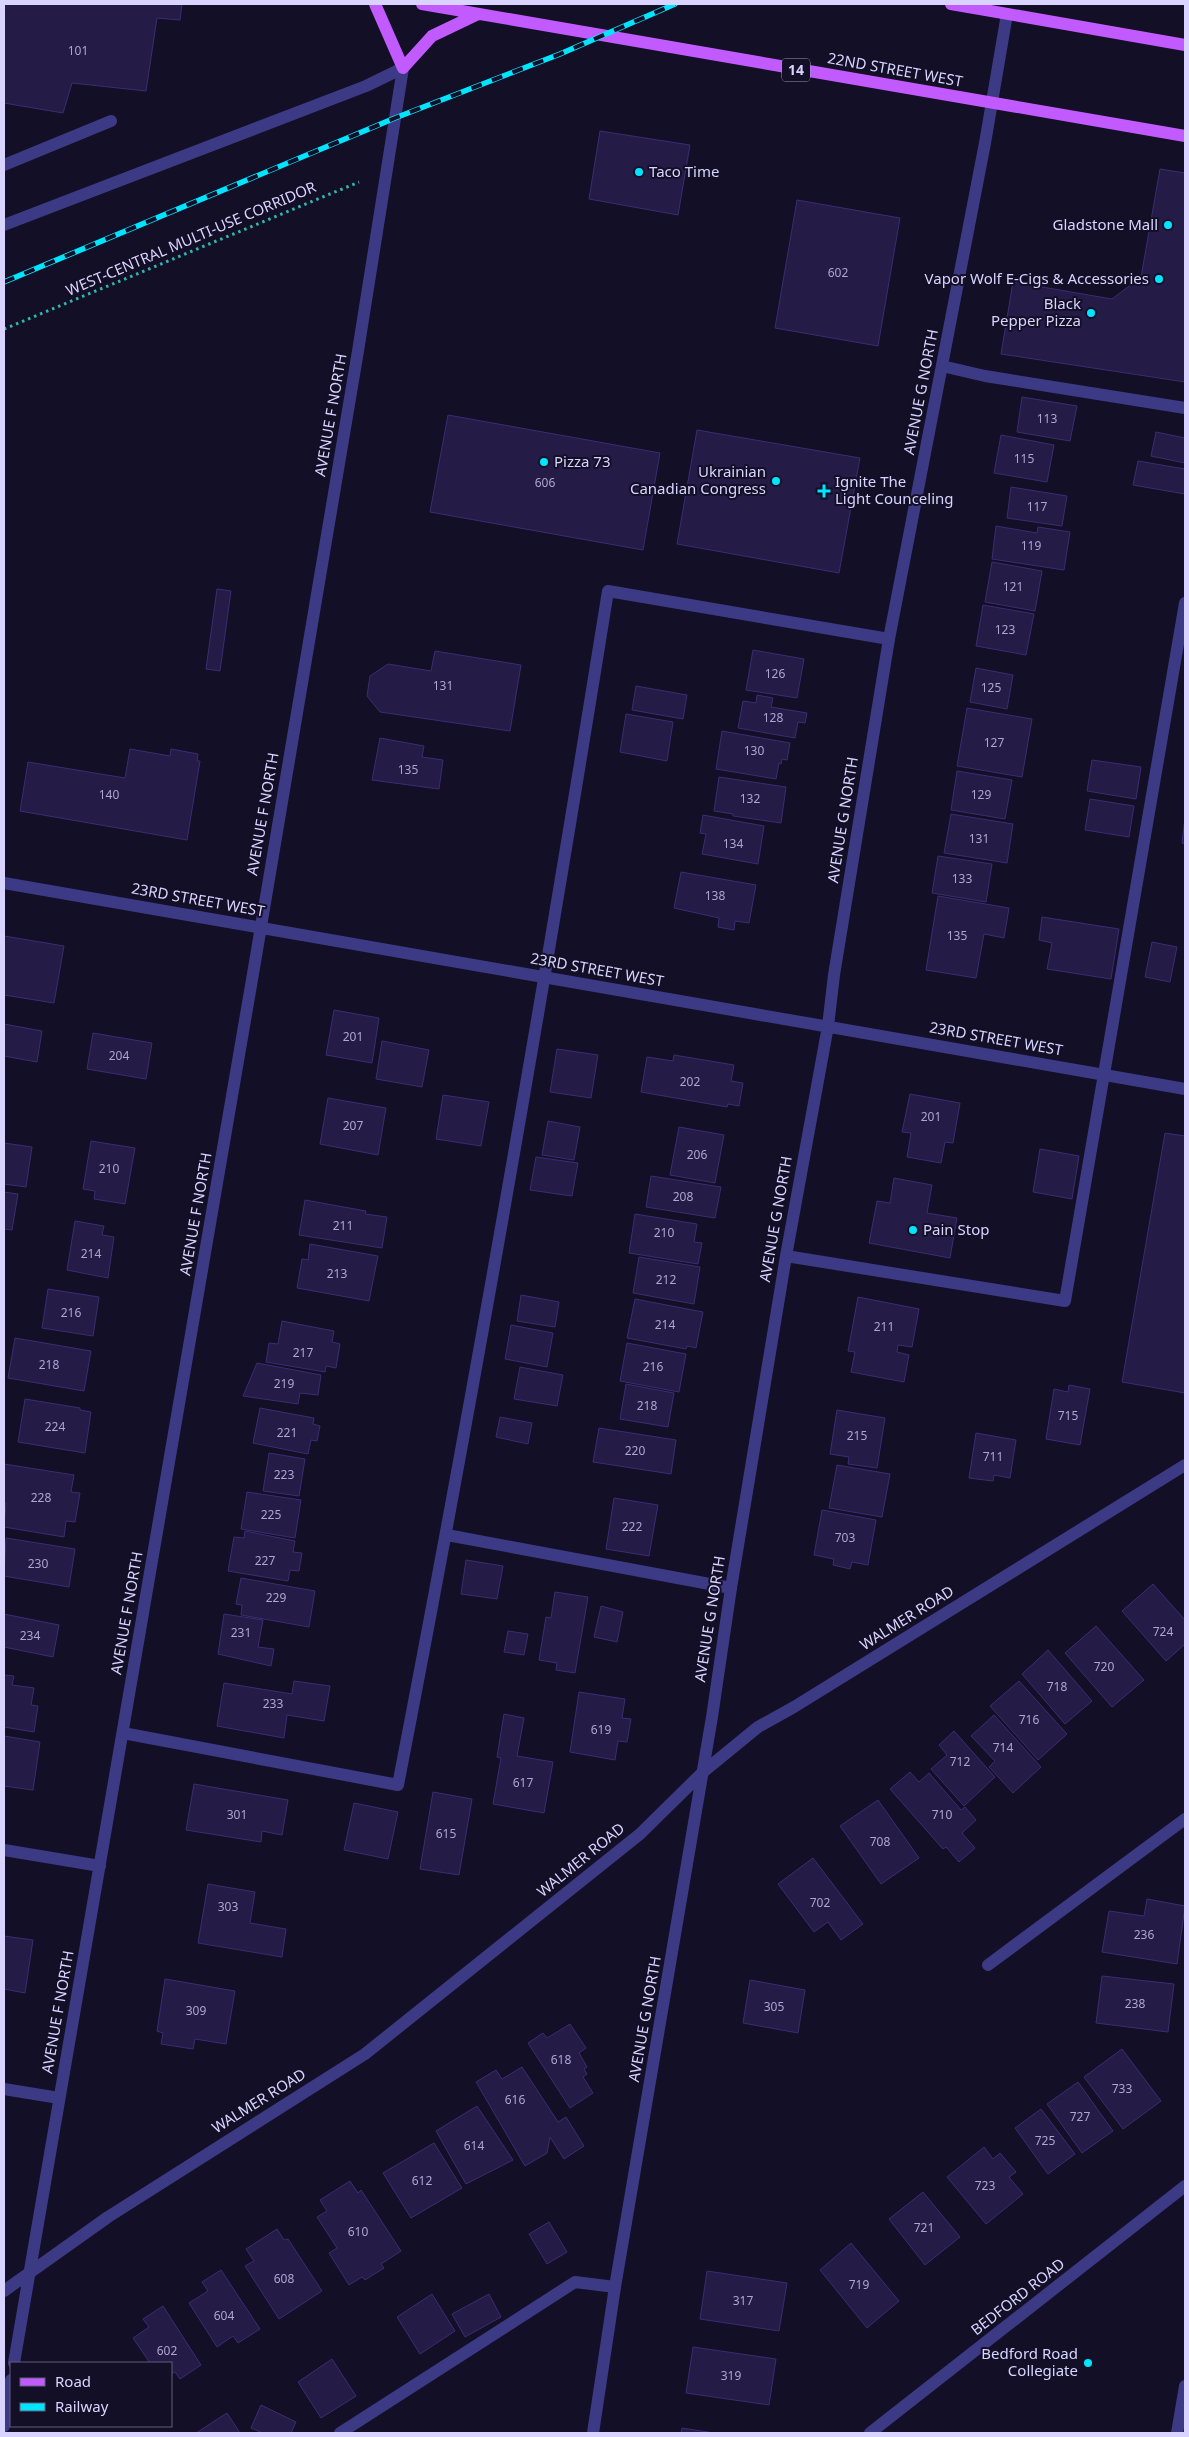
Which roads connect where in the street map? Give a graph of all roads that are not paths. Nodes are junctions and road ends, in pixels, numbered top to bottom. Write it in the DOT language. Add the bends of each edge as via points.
graph roads {
  1 [pos="375,4"];
  2 [pos="422,4"];
  3 [pos="951,4"];
  4 [pos="478,14"];
  5 [pos="1007,14"];
  6 [pos="1185,45"];
  7 [pos="403,68"];
  8 [pos="991,103"];
  9 [pos="111,121"];
  10 [pos="1185,136"];
  11 [pos="4,165"];
  12 [pos="4,225"];
  13 [pos="942,366"];
  14 [pos="1185,408"];
  15 [pos="1185,603"];
  16 [pos="889,639"];
  17 [pos="4,883"];
  18 [pos="261,927"];
  19 [pos="545,977"];
  20 [pos="828,1026"];
  21 [pos="1104,1074"];
  22 [pos="1185,1089"];
  23 [pos="786,1256"];
  24 [pos="1185,1465"];
  25 [pos="447,1535"];
  26 [pos="731,1588"];
  27 [pos="123,1734"];
  28 [pos="703,1772"];
  29 [pos="1185,1819"];
  30 [pos="4,1850"];
  31 [pos="100,1866"];
  32 [pos="988,1965"];
  33 [pos="4,2089"];
  34 [pos="59,2098"];
  35 [pos="1185,2186"];
  36 [pos="31,2272"];
  37 [pos="615,2287"];
  38 [pos="4,2291"];
  39 [pos="14,2362"];
  40 [pos="1185,2386"];
  41 [pos="10,2387"];
  42 [pos="4,2426"];
  43 [pos="340,2433"];
  44 [pos="593,2433"];
  45 [pos="870,2433"];
  46 [pos="1177,2433"];
  1 -- 7 [label="main road"];
  2 -- 4 [label="main road, 22ND STREET WEST / 14"];
  3 -- 5 [label="main road"];
  4 -- 7 [label="main road" via="432,36"];
  4 -- 8 [label="main road, 22ND STREET WEST / 14"];
  5 -- 6 [label="main road"];
  5 -- 8 [label="street, AVENUE G NORTH"];
  7 -- 12 [label="street" via="366,86"];
  7 -- 18 [label="street, AVENUE F NORTH"];
  8 -- 10 [label="main road, 22ND STREET WEST / 14"];
  8 -- 13 [label="street, AVENUE G NORTH"];
  9 -- 11 [label="street"];
  13 -- 14 [label="street" via="985,376"];
  13 -- 16 [label="street, AVENUE G NORTH"];
  15 -- 21 [label="street"];
  16 -- 19 [label="street" via="608,591"];
  16 -- 20 [label="street, AVENUE G NORTH"];
  17 -- 18 [label="street, 23RD STREET WEST"];
  18 -- 19 [label="street, 23RD STREET WEST"];
  18 -- 27 [label="street, AVENUE F NORTH"];
  19 -- 20 [label="street, 23RD STREET WEST"];
  19 -- 25 [label="street"];
  20 -- 21 [label="street, 23RD STREET WEST"];
  20 -- 23 [label="street, AVENUE G NORTH"];
  21 -- 22 [label="street, 23RD STREET WEST"];
  21 -- 23 [label="street" via="1065,1301"];
  23 -- 26 [label="street, AVENUE G NORTH"];
  24 -- 28 [label="street, WALMER ROAD" via="758,1727"];
  25 -- 26 [label="street"];
  25 -- 27 [label="street" via="398,1785"];
  26 -- 28 [label="street, AVENUE G NORTH"];
  27 -- 31 [label="street, AVENUE F NORTH"];
  28 -- 36 [label="street, WALMER ROAD" via="640,1834 365,2054 108,2217"];
  28 -- 37 [label="street, AVENUE G NORTH"];
  29 -- 32 [label="street"];
  30 -- 31 [label="street"];
  31 -- 34 [label="street, AVENUE F NORTH"];
  33 -- 34 [label="street"];
  34 -- 36 [label="street, AVENUE F NORTH"];
  35 -- 45 [label="street, BEDFORD ROAD"];
  36 -- 38 [label="street, WALMER ROAD"];
  36 -- 39 [label="street, AVENUE F NORTH"];
  37 -- 43 [label="street" via="575,2282"];
  37 -- 44 [label="street, AVENUE G NORTH"];
  40 -- 46 [label="street"];
  41 -- 42 [label="street"];
}
